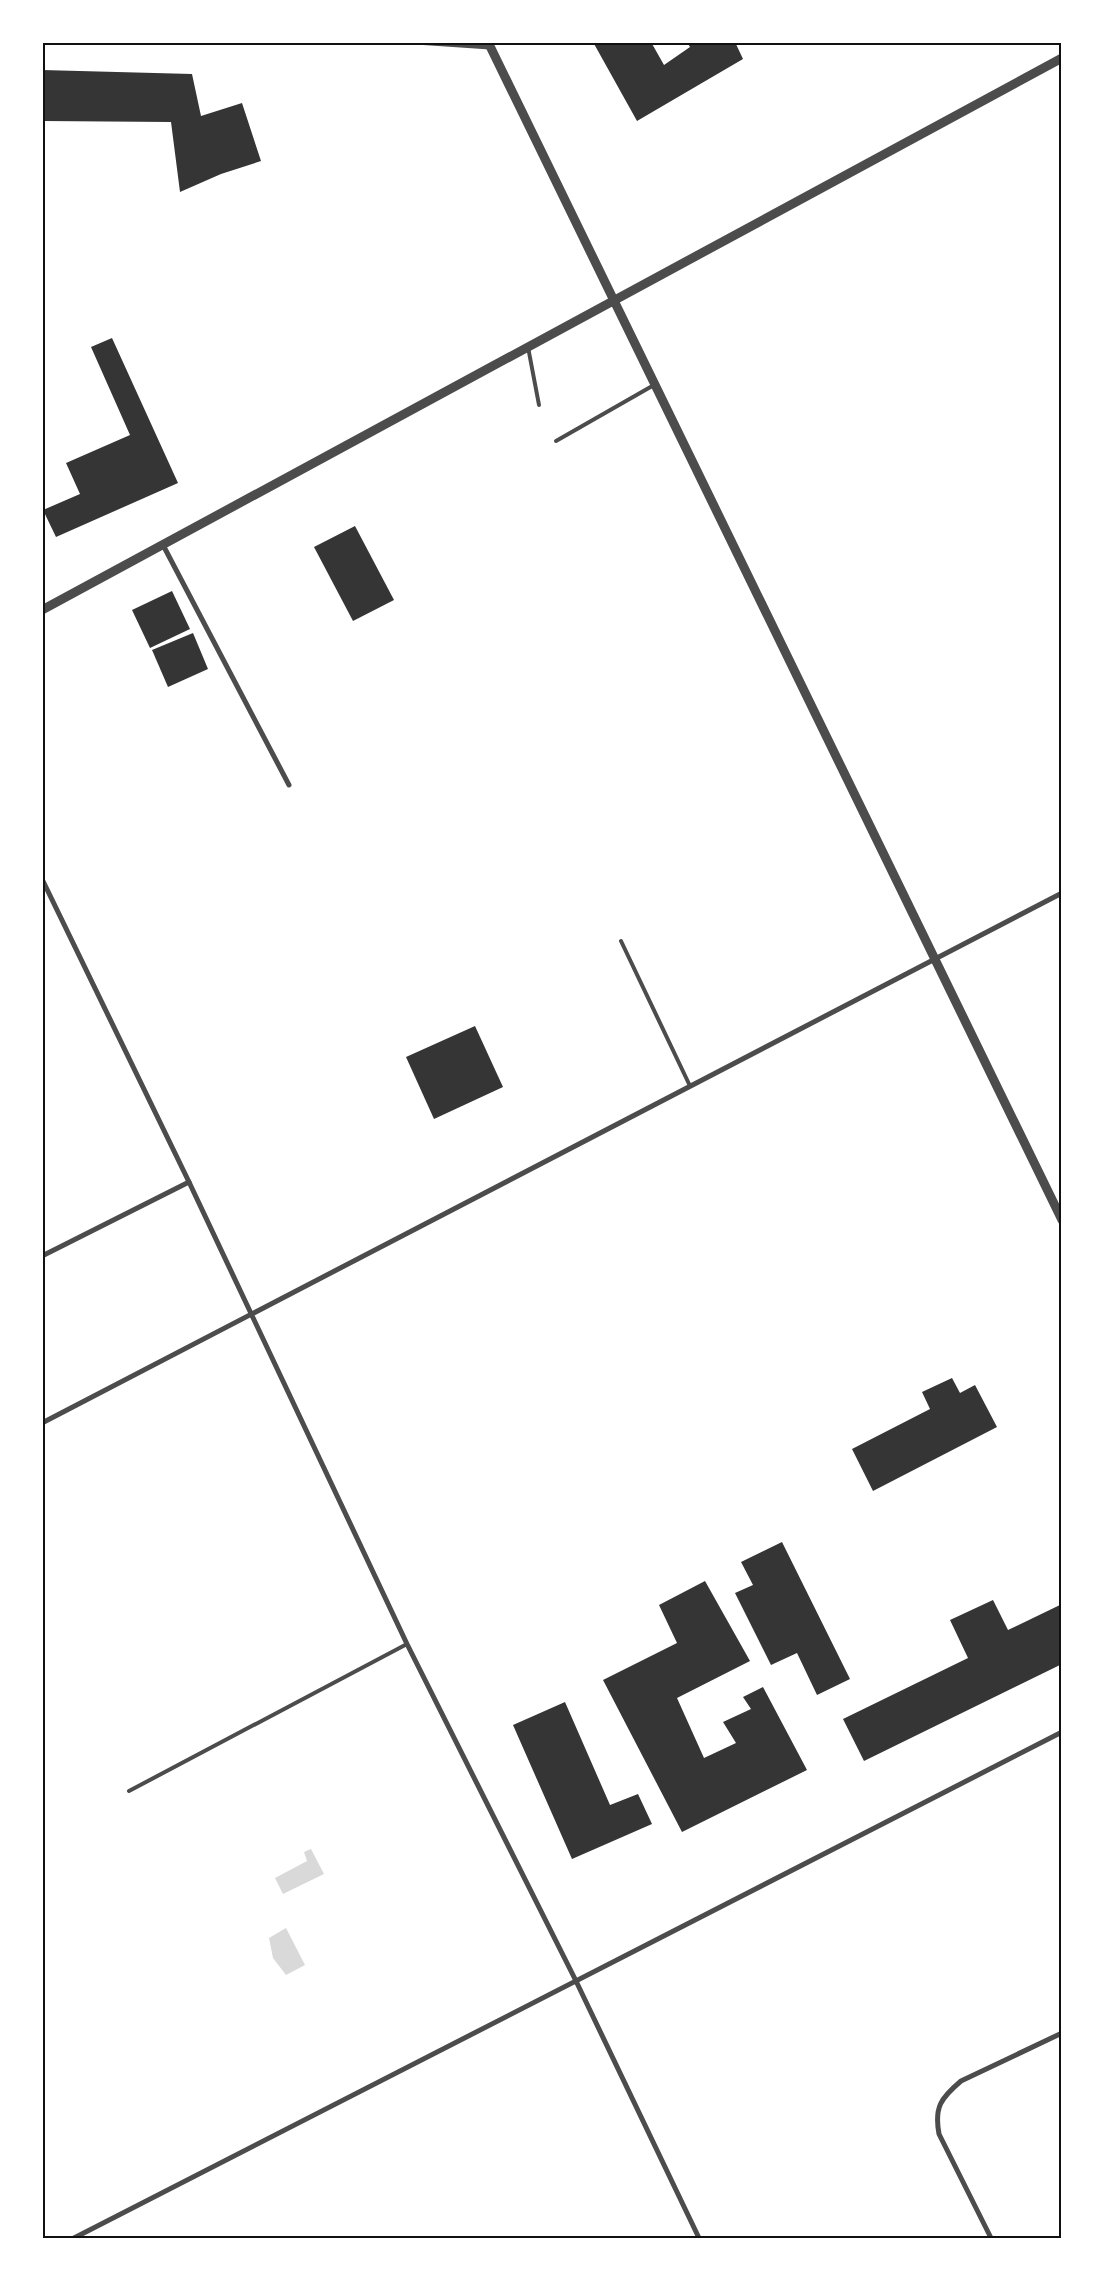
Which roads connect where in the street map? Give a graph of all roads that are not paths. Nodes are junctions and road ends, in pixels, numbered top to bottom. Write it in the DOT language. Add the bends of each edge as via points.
graph roads {
  1 [pos="416,42"];
  2 [pos="490,44"];
  3 [pos="1062,58"];
  4 [pos="613,300"];
  5 [pos="528,347"];
  6 [pos="654,384"];
  7 [pos="539,405"];
  8 [pos="556,441"];
  9 [pos="163,545"];
  10 [pos="42,610"];
  11 [pos="289,785"];
  12 [pos="42,879"];
  13 [pos="1062,893"];
  14 [pos="621,941"];
  15 [pos="934,959"];
  16 [pos="690,1086"];
  17 [pos="189,1182"];
  18 [pos="1062,1220"];
  19 [pos="42,1256"];
  20 [pos="252,1314"];
  21 [pos="42,1423"];
  22 [pos="407,1644"];
  23 [pos="1062,1732"];
  24 [pos="129,1791"];
  25 [pos="576,1981"];
  26 [pos="1062,2033"];
  27 [pos="74,2238"];
  28 [pos="699,2238"];
  29 [pos="991,2238"];
  1 -- 2 [label="street"];
  2 -- 4 [label="street"];
  3 -- 4 [label="street"];
  4 -- 5 [label="street"];
  4 -- 6 [label="street"];
  5 -- 7 [label="lane"];
  5 -- 9 [label="street"];
  6 -- 8 [label="lane"];
  6 -- 15 [label="street"];
  9 -- 10 [label="street"];
  9 -- 11 [label="street"];
  12 -- 17 [label="street"];
  13 -- 15 [label="street"];
  14 -- 16 [label="lane"];
  15 -- 16 [label="street"];
  15 -- 18 [label="street"];
  16 -- 20 [label="street"];
  17 -- 19 [label="street"];
  17 -- 20 [label="street"];
  20 -- 21 [label="street"];
  20 -- 22 [label="street"];
  22 -- 24 [label="lane"];
  22 -- 25 [label="street"];
  23 -- 25 [label="street"];
  25 -- 27 [label="street"];
  25 -- 28 [label="street"];
  26 -- 29 [label="street" via="961,2081 940,2103 936,2118 939,2134"];
}
